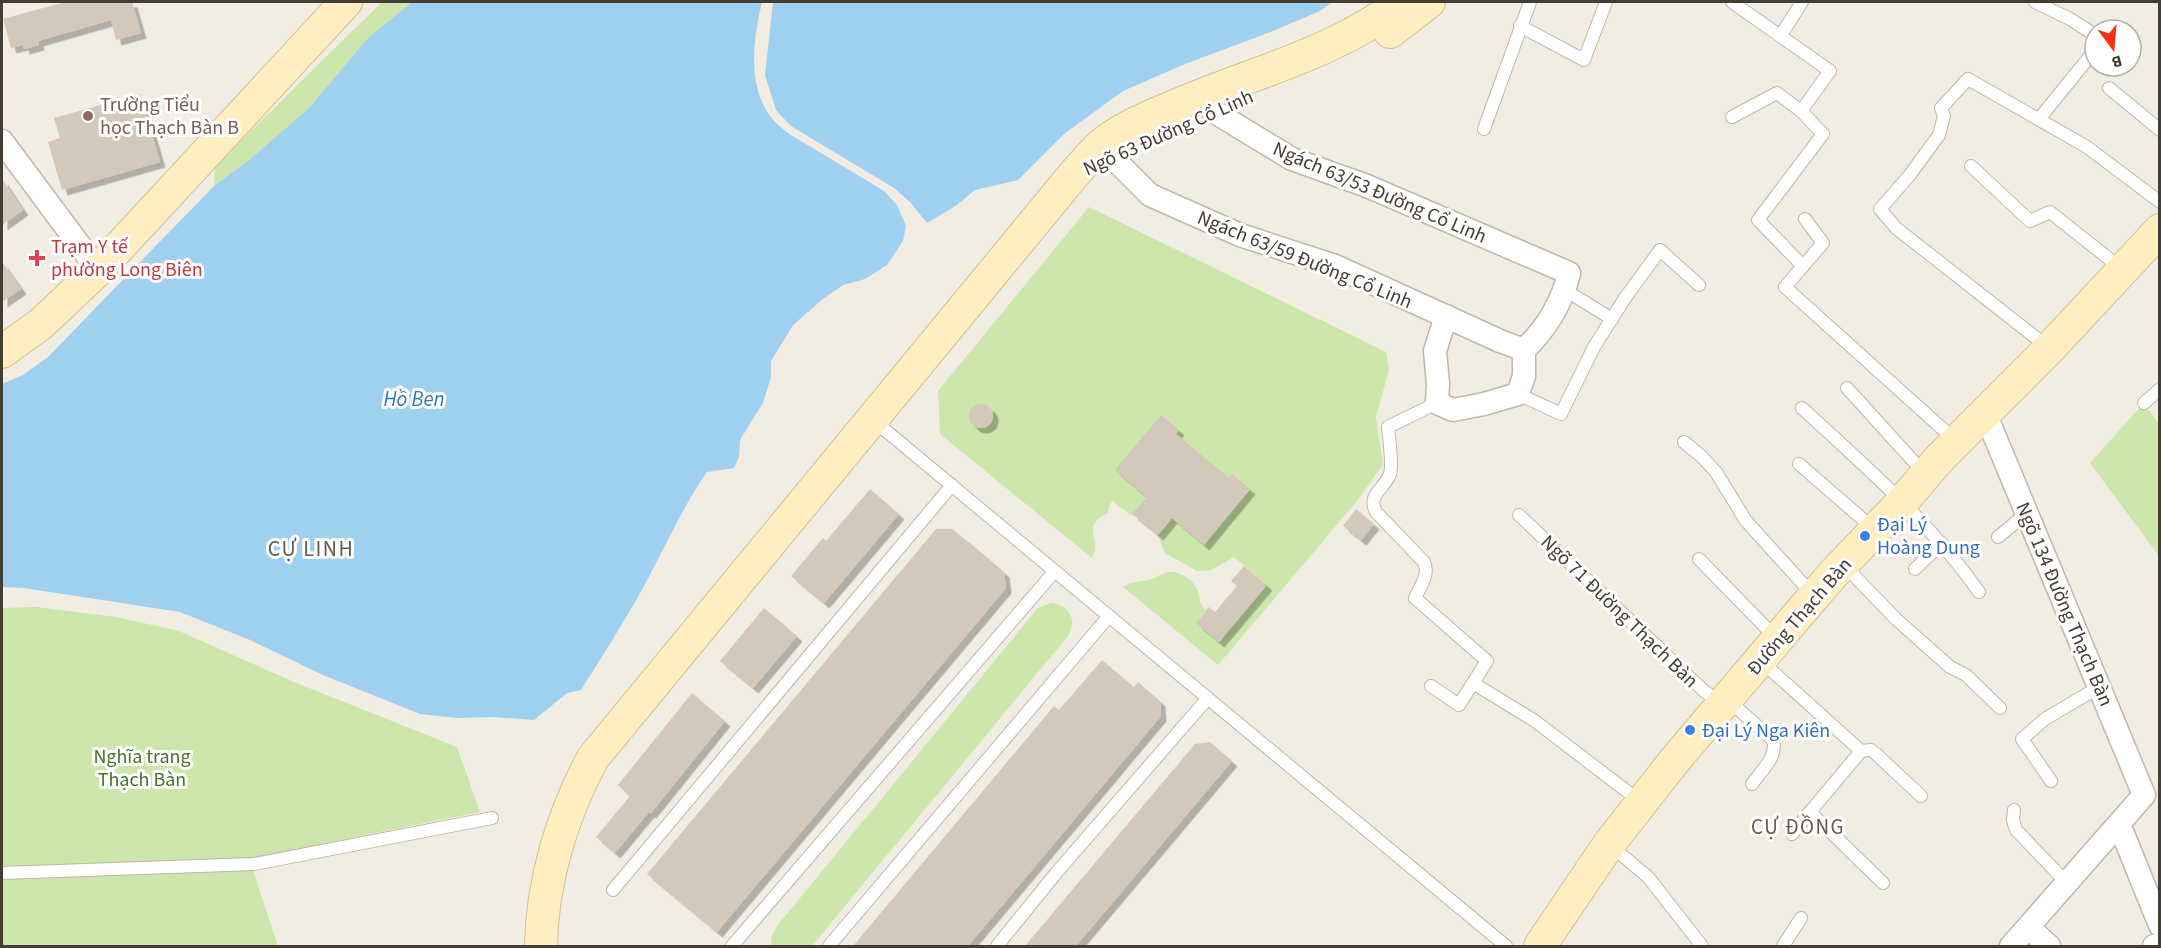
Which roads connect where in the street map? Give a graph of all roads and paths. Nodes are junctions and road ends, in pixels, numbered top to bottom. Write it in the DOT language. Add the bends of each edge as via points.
graph roads {
  1 [pos="346,2"];
  2 [pos="1402,2"];
  3 [pos="1429,2"];
  4 [pos="1606,2"];
  5 [pos="1732,2"];
  6 [pos="1802,2"];
  7 [pos="2035,2"];
  8 [pos="1525,4"];
  9 [pos="1520,26"];
  10 [pos="2083,27"];
  11 [pos="1780,35"];
  12 [pos="1357,42"];
  13 [pos="2083,65"];
  14 [pos="2109,88"];
  15 [pos="1207,103"];
  16 [pos="1802,111"];
  17 [pos="1732,117"];
  18 [pos="2039,119"];
  19 [pos="1484,129"];
  20 [pos="2160,130"];
  21 [pos="2,141"];
  22 [pos="1107,153"];
  23 [pos="1971,166"];
  24 [pos="2160,202"];
  25 [pos="1805,219"];
  26 [pos="2158,236"];
  27 [pos="1803,266"];
  28 [pos="98,270"];
  29 [pos="2123,270"];
  30 [pos="1567,281"];
  31 [pos="1699,285"];
  32 [pos="1446,316"];
  33 [pos="1612,319"];
  34 [pos="2050,348"];
  35 [pos="1524,350"];
  36 [pos="2,352"];
  37 [pos="1847,388"];
  38 [pos="2160,389"];
  39 [pos="1518,394"];
  40 [pos="1437,403"];
  41 [pos="2144,403"];
  42 [pos="1802,408"];
  43 [pos="1985,413"];
  44 [pos="872,419"];
  45 [pos="1956,441"];
  46 [pos="1684,442"];
  47 [pos="1799,464"];
  48 [pos="1926,475"];
  49 [pos="952,485"];
  50 [pos="1903,501"];
  51 [pos="2027,513"];
  52 [pos="1519,515"];
  53 [pos="1875,530"];
  54 [pos="1998,537"];
  55 [pos="1942,543"];
  56 [pos="1699,559"];
  57 [pos="1843,564"];
  58 [pos="1916,569"];
  59 [pos="1055,571"];
  60 [pos="1979,592"];
  61 [pos="1814,597"];
  62 [pos="1109,616"];
  63 [pos="1769,649"];
  64 [pos="1473,683"];
  65 [pos="1431,686"];
  66 [pos="2099,687"];
  67 [pos="1208,698"];
  68 [pos="1725,702"];
  69 [pos="2000,708"];
  70 [pos="1862,751"];
  71 [pos="2051,781"];
  72 [pos="1752,784"];
  73 [pos="1921,796"];
  74 [pos="1642,802"];
  75 [pos="2014,810"];
  76 [pos="1810,812"];
  77 [pos="492,818"];
  78 [pos="2119,824"];
  79 [pos="1792,834"];
  80 [pos="1609,844"];
  81 [pos="2,873"];
  82 [pos="1883,883"];
  83 [pos="2067,883"];
  84 [pos="613,890"];
  85 [pos="1801,918"];
  86 [pos="2160,925"];
  87 [pos="2028,927"];
  88 [pos="545,939"];
  89 [pos="2160,944"];
  90 [pos="732,946"];
  91 [pos="829,946"];
  92 [pos="997,946"];
  93 [pos="1506,946"];
  94 [pos="1540,946"];
  95 [pos="1702,946"];
  96 [pos="1783,946"];
  97 [pos="2010,946"];
  98 [pos="2049,946"];
  99 [pos="2154,946"];
  1 -- 28 [label="street"];
  2 -- 12 [label="street, Ngõ 63 Đường Cổ Linh" via="1366,27"];
  3 -- 12 [label="street, Ngõ 63 Đường Cổ Linh" via="1384,36"];
  4 -- 9 [label="lane" via="1584,60"];
  5 -- 11 [label="lane"];
  6 -- 11 [label="lane"];
  7 -- 10 [label="lane"];
  8 -- 9 [label="lane"];
  9 -- 19 [label="lane"];
  11 -- 16 [label="lane" via="1830,71"];
  12 -- 15 [label="street, Ngõ 63 Đường Cổ Linh" via="1328,47 1300,68"];
  13 -- 18 [label="lane"];
  14 -- 20 [label="lane"];
  15 -- 22 [label="street, Ngõ 63 Đường Cổ Linh" via="1134,125"];
  15 -- 30 [label="street, Ngách 63/53 Đường Cổ Linh" via="1292,159 1367,186"];
  16 -- 17 [label="lane" via="1777,93"];
  16 -- 27 [label="lane" via="1823,134 1758,220"];
  18 -- 24 [label="lane" via="2087,147"];
  18 -- 34 [label="lane" via="1968,79 1941,108 1944,116 1939,135 1880,209 1896,228"];
  21 -- 28 [label="street"];
  22 -- 32 [label="street, Ngách 63/59 Đường Cổ Linh" via="1150,195 1240,235 1335,266"];
  22 -- 44 [label="street, Ngõ 63 Đường Cổ Linh" via="1075,173"];
  23 -- 29 [label="lane" via="2030,221 2050,212"];
  25 -- 27 [label="lane" via="1823,243"];
  26 -- 29 [label="street, Đường Thạch Bàn"];
  27 -- 45 [label="lane" via="1785,287"];
  28 -- 36 [label="street" via="42,323"];
  29 -- 34 [label="street, Đường Thạch Bàn"];
  30 -- 33 [label="lane"];
  30 -- 35 [label="street" via="1543,332"];
  31 -- 33 [label="lane" via="1660,250"];
  32 -- 35 [label="street, Ngách 63/59 Đường Cổ Linh"];
  32 -- 40 [label="street" via="1435,351"];
  33 -- 39 [label="lane" via="1562,414"];
  34 -- 43 [label="street, Đường Thạch Bàn"];
  35 -- 39 [label="street" via="1524,376"];
  37 -- 48 [label="lane"];
  38 -- 41 [label="lane"];
  39 -- 40 [label="street" via="1453,410"];
  40 -- 64 [label="lane" via="1388,427 1390,473 1373,505 1427,568 1415,598 1487,661"];
  42 -- 50 [label="lane"];
  43 -- 45 [label="street, Đường Thạch Bàn"];
  43 -- 51 [label="street, Ngõ 134 Đường Thạch Bàn"];
  44 -- 49 [label="lane"];
  44 -- 88 [label="street, Ngõ 63 Đường Cổ Linh" via="593,758 566,816 552,867"];
  45 -- 48 [label="street, Đường Thạch Bàn"];
  46 -- 61 [label="lane" via="1716,472 1746,521"];
  47 -- 53 [label="lane"];
  48 -- 50 [label="street, Đường Thạch Bàn"];
  49 -- 59 [label="lane"];
  49 -- 84 [label="lane"];
  50 -- 53 [label="street, Đường Thạch Bàn"];
  50 -- 55 [label="lane"];
  51 -- 54 [label="lane"];
  51 -- 66 [label="street, Ngõ 134 Đường Thạch Bàn"];
  52 -- 68 [label="lane, Ngõ 71 Đường Thạch Bàn" via="1704,691"];
  53 -- 57 [label="street, Đường Thạch Bàn"];
  55 -- 58 [label="lane"];
  55 -- 60 [label="lane"];
  56 -- 63 [label="lane"];
  57 -- 61 [label="street, Đường Thạch Bàn"];
  57 -- 69 [label="lane" via="1896,619"];
  59 -- 62 [label="lane"];
  59 -- 90 [label="lane"];
  61 -- 63 [label="street, Đường Thạch Bàn"];
  62 -- 67 [label="lane"];
  62 -- 91 [label="lane"];
  63 -- 68 [label="street, Đường Thạch Bàn"];
  63 -- 70 [label="lane"];
  64 -- 65 [label="lane" via="1459,705"];
  64 -- 74 [label="lane" via="1535,721"];
  66 -- 71 [label="lane" via="2045,719 2022,739"];
  66 -- 78 [label="street, Ngõ 134 Đường Thạch Bàn" via="2144,795"];
  67 -- 92 [label="lane"];
  67 -- 93 [label="lane"];
  68 -- 72 [label="lane, Ngõ 71 Đường Thạch Bàn" via="1773,740 1776,748"];
  68 -- 74 [label="street, Đường Thạch Bàn"];
  70 -- 73 [label="lane" via="1875,753"];
  70 -- 76 [label="lane"];
  74 -- 80 [label="street, Đường Thạch Bàn"];
  75 -- 83 [label="lane" via="2016,830"];
  76 -- 79 [label="lane"];
  76 -- 82 [label="lane"];
  77 -- 81 [label="lane" via="254,864"];
  78 -- 83 [label="street"];
  78 -- 86 [label="street"];
  80 -- 94 [label="street, Đường Thạch Bàn"];
  80 -- 95 [label="lane" via="1648,877"];
  83 -- 87 [label="street"];
  85 -- 96 [label="lane"];
  87 -- 97 [label="street"];
  87 -- 98 [label="street"];
  89 -- 99 [label="street"];
}
